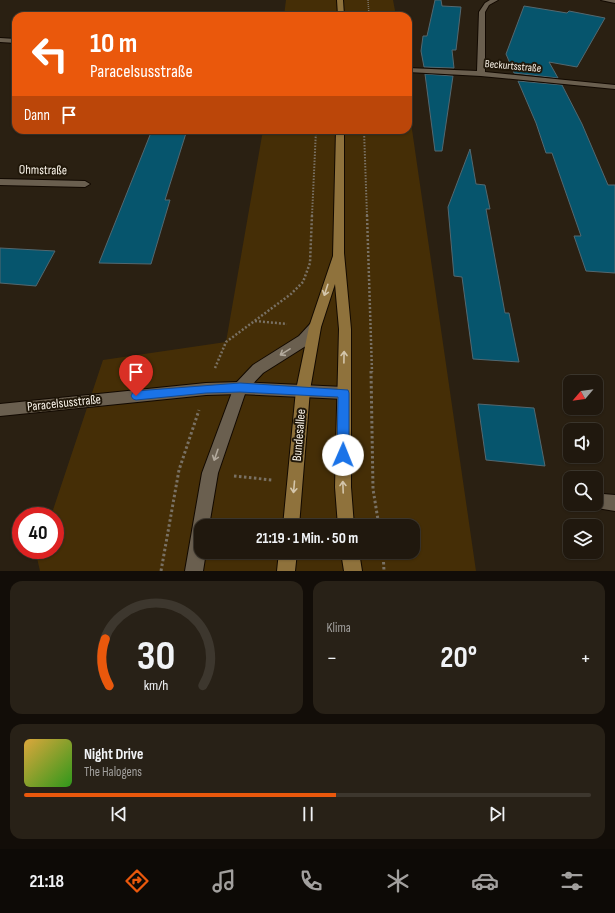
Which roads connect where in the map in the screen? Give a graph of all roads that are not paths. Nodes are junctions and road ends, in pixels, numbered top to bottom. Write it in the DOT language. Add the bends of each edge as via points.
graph roads {
  1 [pos="340,0"];
  2 [pos="495,0"];
  3 [pos="604,0"];
  4 [pos="615,1"];
  5 [pos="341,12"];
  6 [pos="0,40"];
  7 [pos="12,41"];
  8 [pos="412,70"];
  9 [pos="481,74"];
  10 [pos="615,87"];
  11 [pos="340,134"];
  12 [pos="0,182"];
  13 [pos="85,184"];
  14 [pos="338,253"];
  15 [pos="315,327"];
  16 [pos="240,388"];
  17 [pos="303,390"];
  18 [pos="344,393"];
  19 [pos="0,410"];
  20 [pos="202,519"];
  21 [pos="292,519"];
  22 [pos="345,519"];
  23 [pos="196,559"];
  24 [pos="287,559"];
  25 [pos="351,559"];
  26 [pos="194,571"];
  27 [pos="286,571"];
  28 [pos="353,571"];
  1 -- 5 [label="street"];
  2 -- 9 [label="street" via="487,4 482,12"];
  3 -- 4 [label="street"];
  6 -- 7 [label="street"];
  8 -- 9 [label="street, Beckurtsstraße"];
  9 -- 10 [label="street, Beckurtsstraße"];
  11 -- 14 [label="street, Bundesallee"];
  12 -- 13 [label="street, Ohmstraße"];
  14 -- 15 [label="street, Bundesallee, one-way"];
  18 -- 14 [label="street, Bundesallee, one-way" via="345,329"];
  15 -- 16 [label="street, one-way" via="304,340 258,369"];
  15 -- 17 [label="street, Bundesallee"];
  16 -- 17 [label="street, Paracelsusstraße"];
  16 -- 19 [label="street, Paracelsusstraße" via="206,389"];
  16 -- 20 [label="street, one-way" via="210,473"];
  17 -- 18 [label="street, Paracelsusstraße"];
  17 -- 21 [label="street, Bundesallee, one-way"];
  22 -- 18 [label="street, Bundesallee, one-way" via="343,487"];
  23 -- 26 [label="street"];
  24 -- 27 [label="street"];
  25 -- 28 [label="street"];
}
